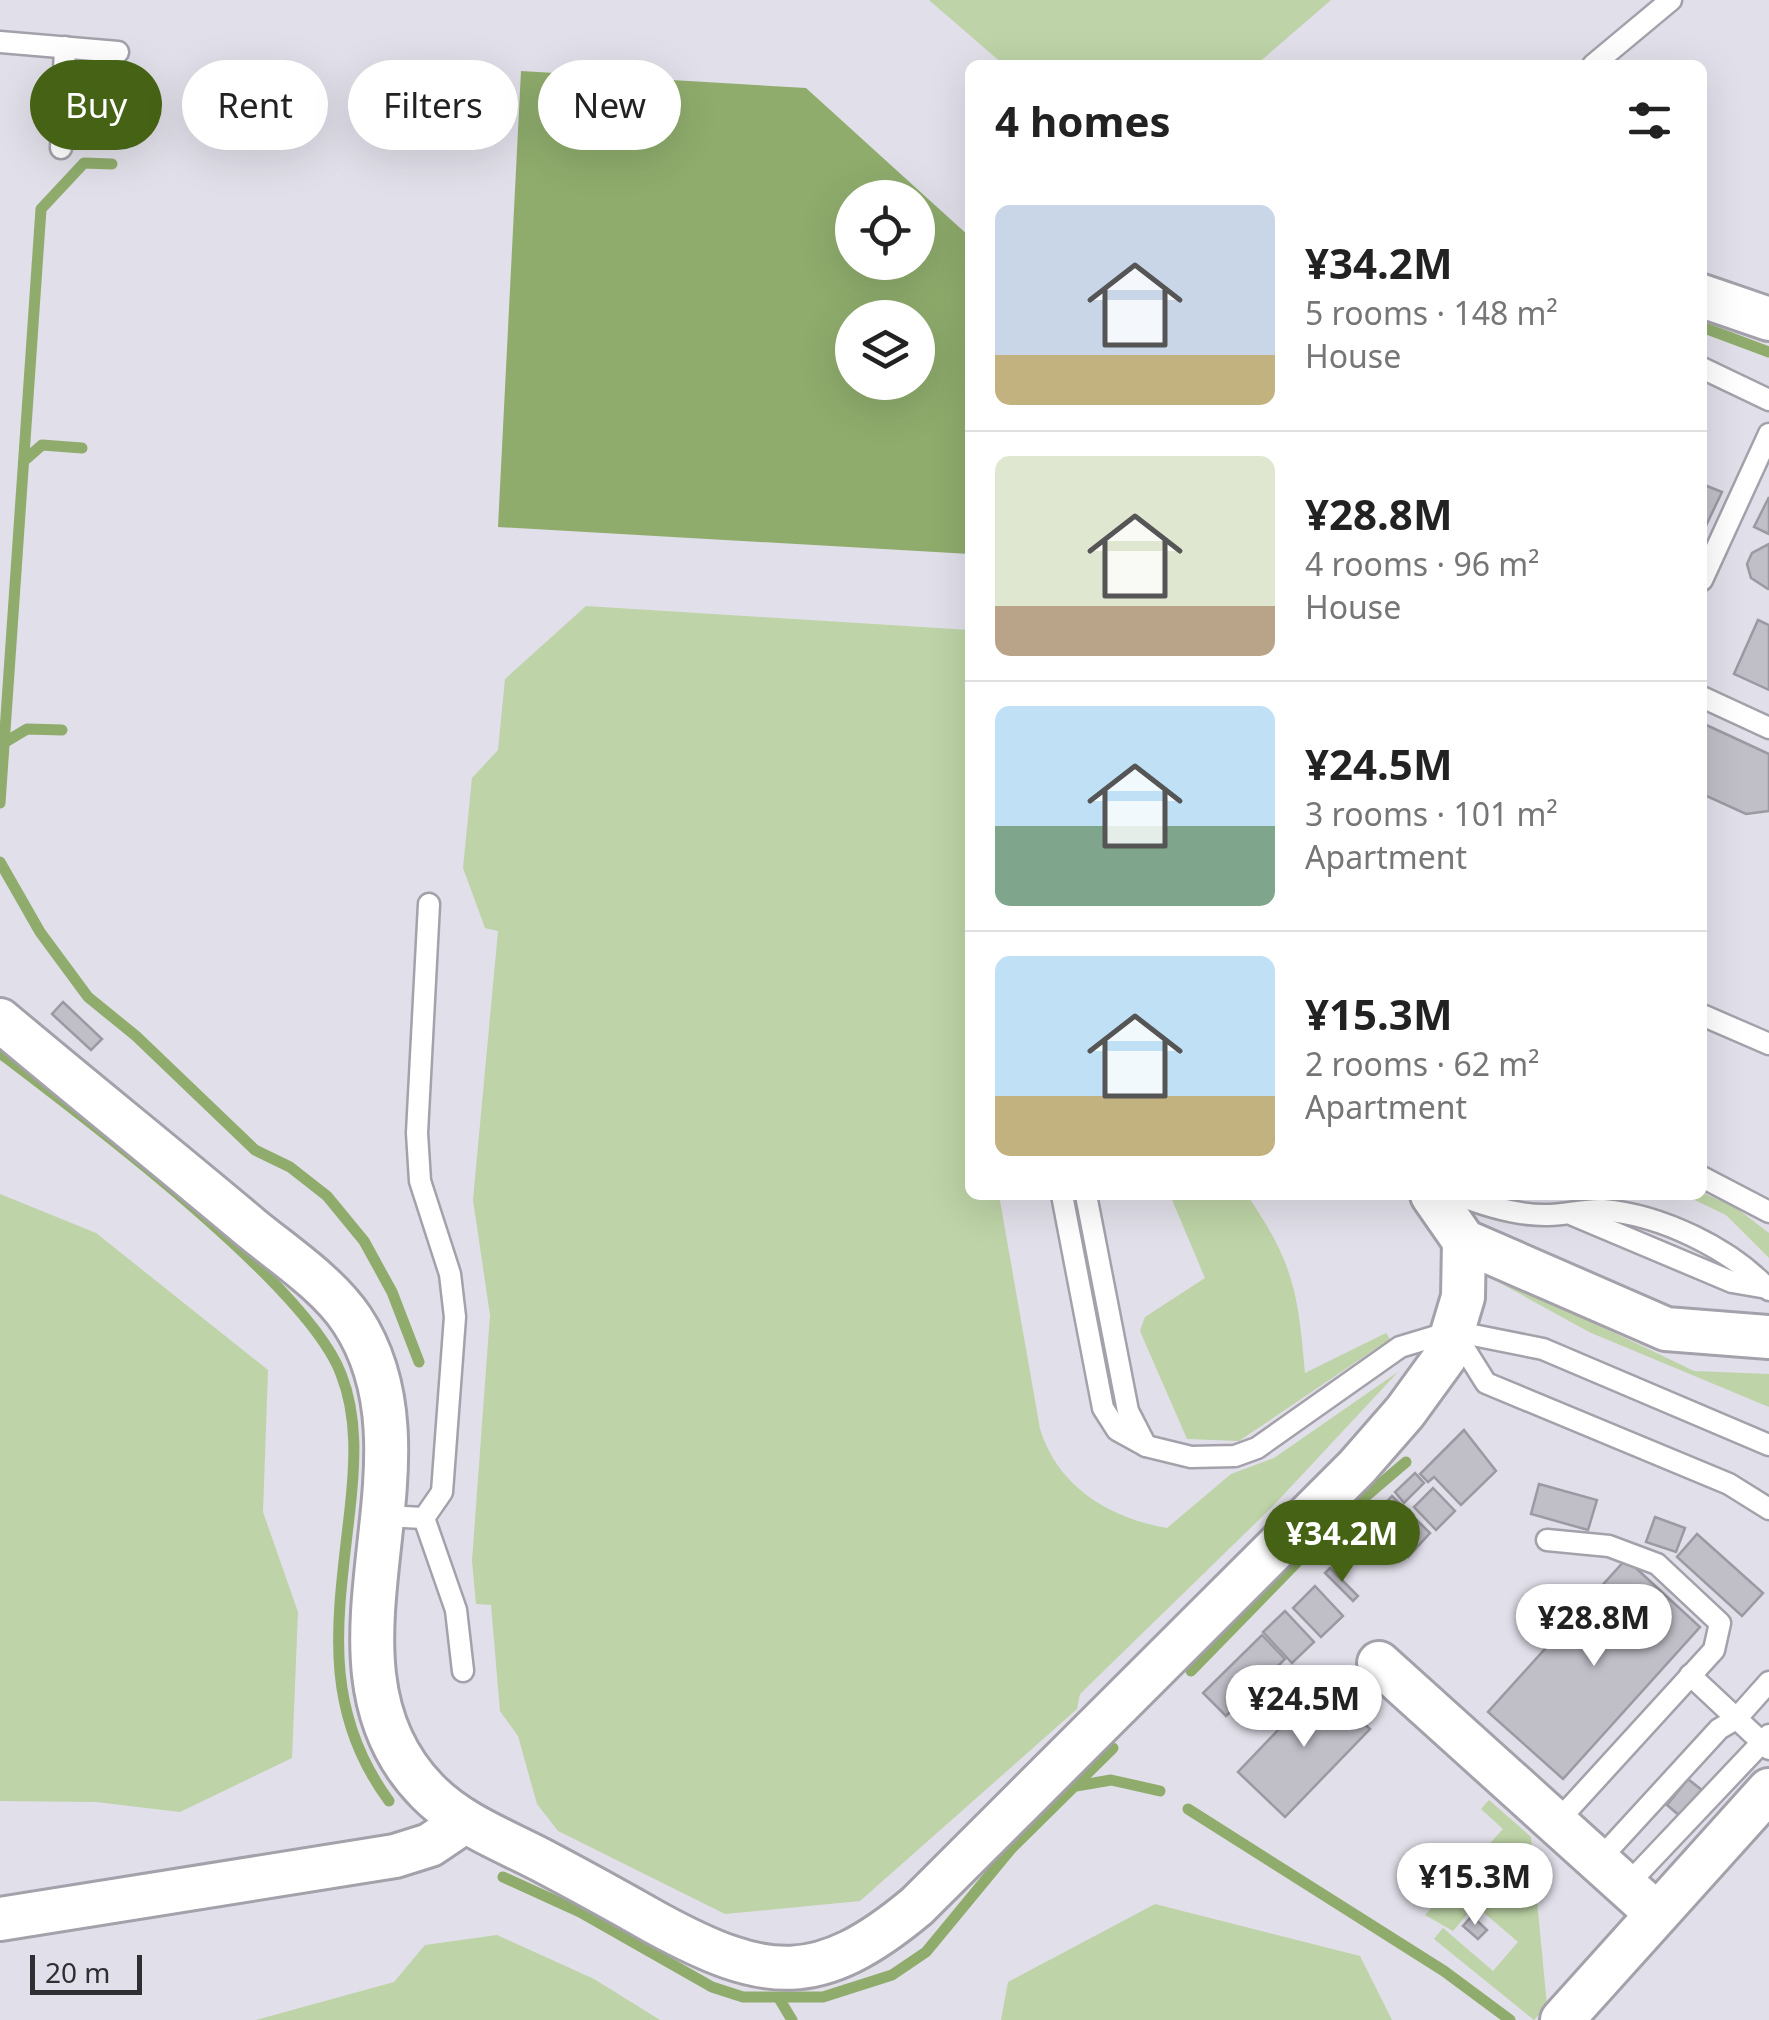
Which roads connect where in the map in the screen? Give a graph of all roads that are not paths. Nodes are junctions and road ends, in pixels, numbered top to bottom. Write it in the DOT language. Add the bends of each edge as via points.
graph roads {
  1 [pos="1670,0"];
  2 [pos="0,42"];
  3 [pos="66,47"];
  4 [pos="118,52"];
  5 [pos="65,60"];
  6 [pos="1599,60"];
  7 [pos="1707,298"];
  8 [pos="1769,320"];
  9 [pos="1707,370"];
  10 [pos="1769,400"];
  11 [pos="1769,434"];
  12 [pos="1707,569"];
  13 [pos="1707,699"];
  14 [pos="1769,728"];
  15 [pos="429,904"];
  16 [pos="1707,1017"];
  17 [pos="0,1020"];
  18 [pos="1769,1044"];
  19 [pos="1707,1181"];
  20 [pos="1063,1200"];
  21 [pos="1087,1200"];
  22 [pos="1435,1200"];
  23 [pos="1471,1200"];
  24 [pos="1769,1212"];
  25 [pos="1464,1241"];
  26 [pos="1768,1289"];
  27 [pos="1453,1330"];
  28 [pos="1769,1337"];
  29 [pos="1146,1446"];
  30 [pos="1769,1446"];
  31 [pos="1769,1509"];
  32 [pos="403,1517"];
  33 [pos="1547,1540"];
  34 [pos="1380,1663"];
  35 [pos="463,1670"];
  36 [pos="1690,1676"];
  37 [pos="1769,1682"];
  38 [pos="1728,1724"];
  39 [pos="1764,1755"];
  40 [pos="464,1822"];
  41 [pos="1556,1823"];
  42 [pos="1625,1875"];
  43 [pos="0,1919"];
  44 [pos="1562,2020"];
  1 -- 6 [label="lane"];
  2 -- 3 [label="lane"];
  3 -- 4 [label="lane"];
  3 -- 5 [label="lane"];
  7 -- 8 [label="street"];
  9 -- 10 [label="lane"];
  11 -- 12 [label="lane"];
  13 -- 14 [label="lane"];
  15 -- 32 [label="lane" via="420,1181 450,1274 455,1316 442,1492"];
  16 -- 18 [label="lane"];
  17 -- 32 [label="street" via="272,1245 350,1318 374,1364"];
  19 -- 24 [label="lane"];
  20 -- 29 [label="lane" via="1103,1408 1117,1430"];
  21 -- 29 [label="lane" via="1128,1411"];
  22 -- 25 [label="street"];
  23 -- 26 [label="lane" via="1547,1216 1638,1214 1742,1261"];
  25 -- 27 [label="street" via="1464,1297"];
  25 -- 28 [label="street" via="1666,1329"];
  27 -- 29 [label="lane" via="1400,1346 1257,1448 1212,1458"];
  27 -- 30 [label="lane" via="1543,1349"];
  27 -- 31 [label="lane" via="1486,1383 1729,1484"];
  27 -- 40 [label="street" via="1446,1356 1357,1467 917,1906 877,1940 838,1961 767,1968 715,1954"];
  32 -- 35 [label="lane" via="456,1610"];
  32 -- 40 [label="street" via="371,1655 376,1698 405,1763"];
  33 -- 36 [label="lane" via="1609,1546 1657,1564 1720,1623 1714,1650"];
  34 -- 41 [label="street"];
  36 -- 38 [label="lane"];
  36 -- 41 [label="lane"];
  37 -- 38 [label="lane"];
  38 -- 39 [label="lane"];
  38 -- 42 [label="lane"];
  39 -- 42 [label="street"];
  39 -- 42 [label="lane" via="1664,1848"];
  40 -- 43 [label="street" via="430,1845 395,1856"];
  41 -- 42 [label="street"];
  42 -- 44 [label="street"];
}
